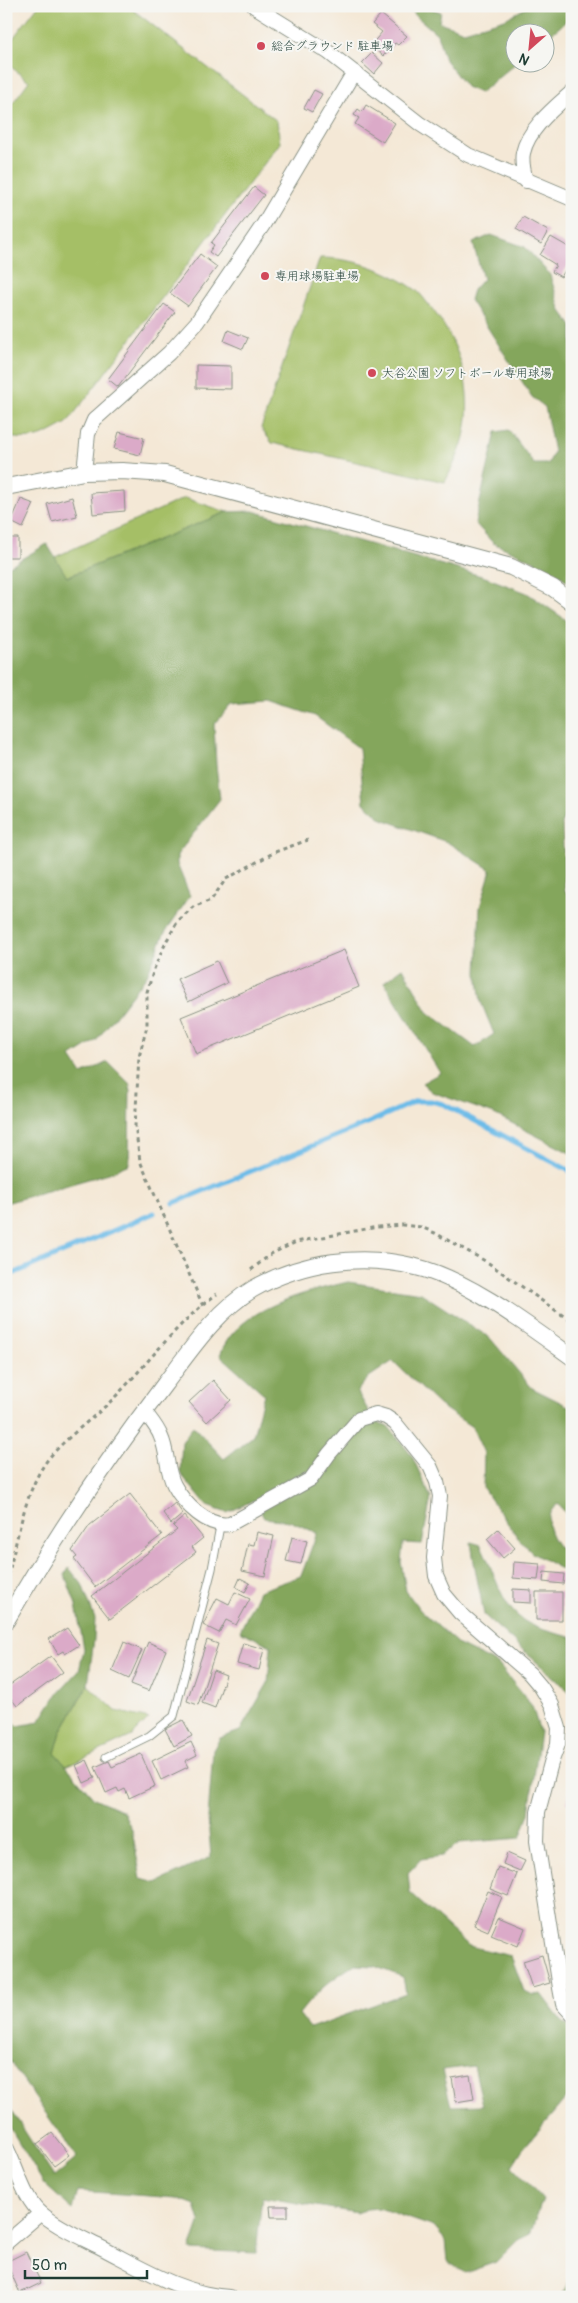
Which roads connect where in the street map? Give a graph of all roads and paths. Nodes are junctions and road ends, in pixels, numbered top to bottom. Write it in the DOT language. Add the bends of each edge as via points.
graph roads {
  1 [pos="254,6"];
  2 [pos="354,72"];
  3 [pos="572,92"];
  4 [pos="526,181"];
  5 [pos="572,199"];
  6 [pos="84,472"];
  7 [pos="6,487"];
  8 [pos="572,602"];
  9 [pos="308,840"];
  10 [pos="202,1304"];
  11 [pos="212,1325"];
  12 [pos="572,1357"];
  13 [pos="144,1411"];
  14 [pos="220,1526"];
  15 [pos="6,1584"];
  16 [pos="6,1621"];
  17 [pos="106,1757"];
  18 [pos="572,2014"];
  19 [pos="6,2147"];
  20 [pos="41,2214"];
  21 [pos="6,2243"];
  22 [pos="229,2297"];
  1 -- 2 [label="street"];
  2 -- 4 [label="street" via="420,124 468,155"];
  2 -- 6 [label="street" via="263,225 197,322 169,354 94,420 88,434"];
  3 -- 4 [label="street" via="528,139 522,154"];
  4 -- 5 [label="street"];
  6 -- 7 [label="street"];
  6 -- 8 [label="street" via="165,474 387,533 511,567 553,588"];
  9 -- 10 [label="path" via="275,852 226,879 211,900 193,907 178,921 154,969 147,992 135,1126 140,1162"];
  10 -- 11 [label="path"];
  10 -- 15 [label="path" via="137,1375 45,1464 28,1500"];
  11 -- 12 [label="street" via="253,1290 296,1270 368,1259 419,1267 463,1285"];
  11 -- 13 [label="street"];
  13 -- 14 [label="street" via="162,1437 174,1486 196,1512"];
  13 -- 16 [label="street" via="74,1510"];
  14 -- 17 [label="lane" via="174,1716 149,1736"];
  14 -- 18 [label="street" via="230,1524 311,1480 359,1419 376,1414 395,1423 430,1466 440,1496 434,1558 436,1576 444,1594 460,1613 530,1674 552,1705 559,1728 558,1744 538,1812 537,1841 560,1988 564,2004"];
  19 -- 20 [label="street" via="27,2194"];
  20 -- 21 [label="street"];
  20 -- 22 [label="street" via="183,2288 210,2296"];
}
